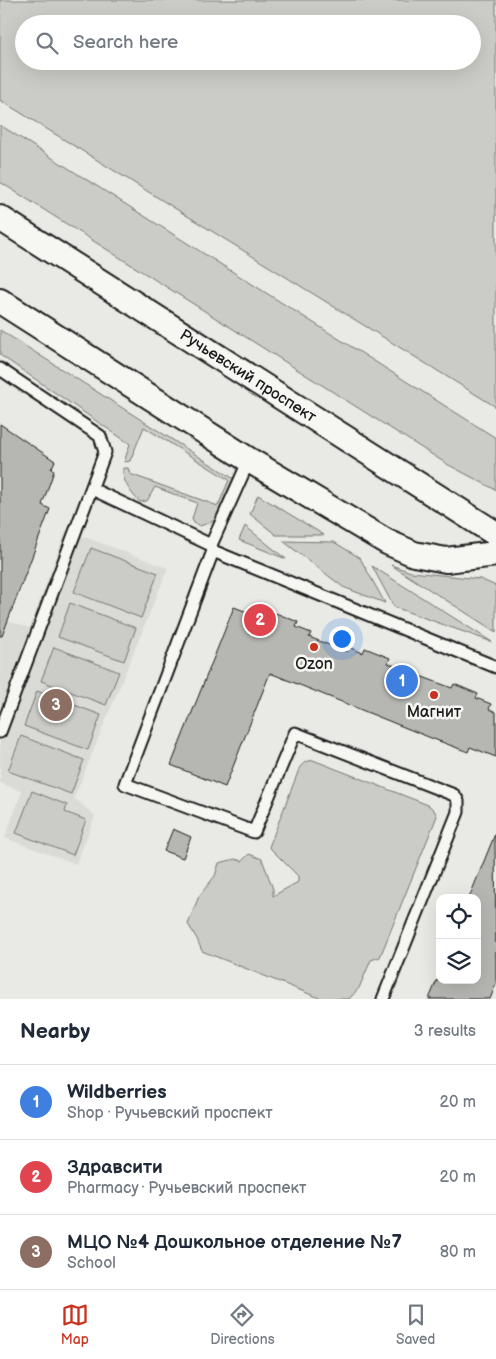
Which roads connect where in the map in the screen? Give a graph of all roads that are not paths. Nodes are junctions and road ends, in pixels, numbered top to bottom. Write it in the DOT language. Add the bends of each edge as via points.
graph roads {
  1 [pos="0,218"];
  2 [pos="0,301"];
  3 [pos="0,369"];
  4 [pos="249,460"];
  5 [pos="92,489"];
  6 [pos="496,534"];
  7 [pos="212,548"];
  8 [pos="496,554"];
  9 [pos="496,666"];
  10 [pos="0,732"];
  11 [pos="383,999"];
  1 -- 6 [label="street, Ручьевский проспект"];
  2 -- 4 [label="street"];
  3 -- 5 [label="lane" via="100,436 105,452"];
  4 -- 7 [label="lane"];
  4 -- 8 [label="street" via="387,542 414,554 446,560"];
  5 -- 7 [label="lane"];
  5 -- 10 [label="lane"];
  7 -- 9 [label="lane"];
  7 -- 11 [label="lane" via="125,784 254,832 296,733 454,796 458,801 458,812"];
}
